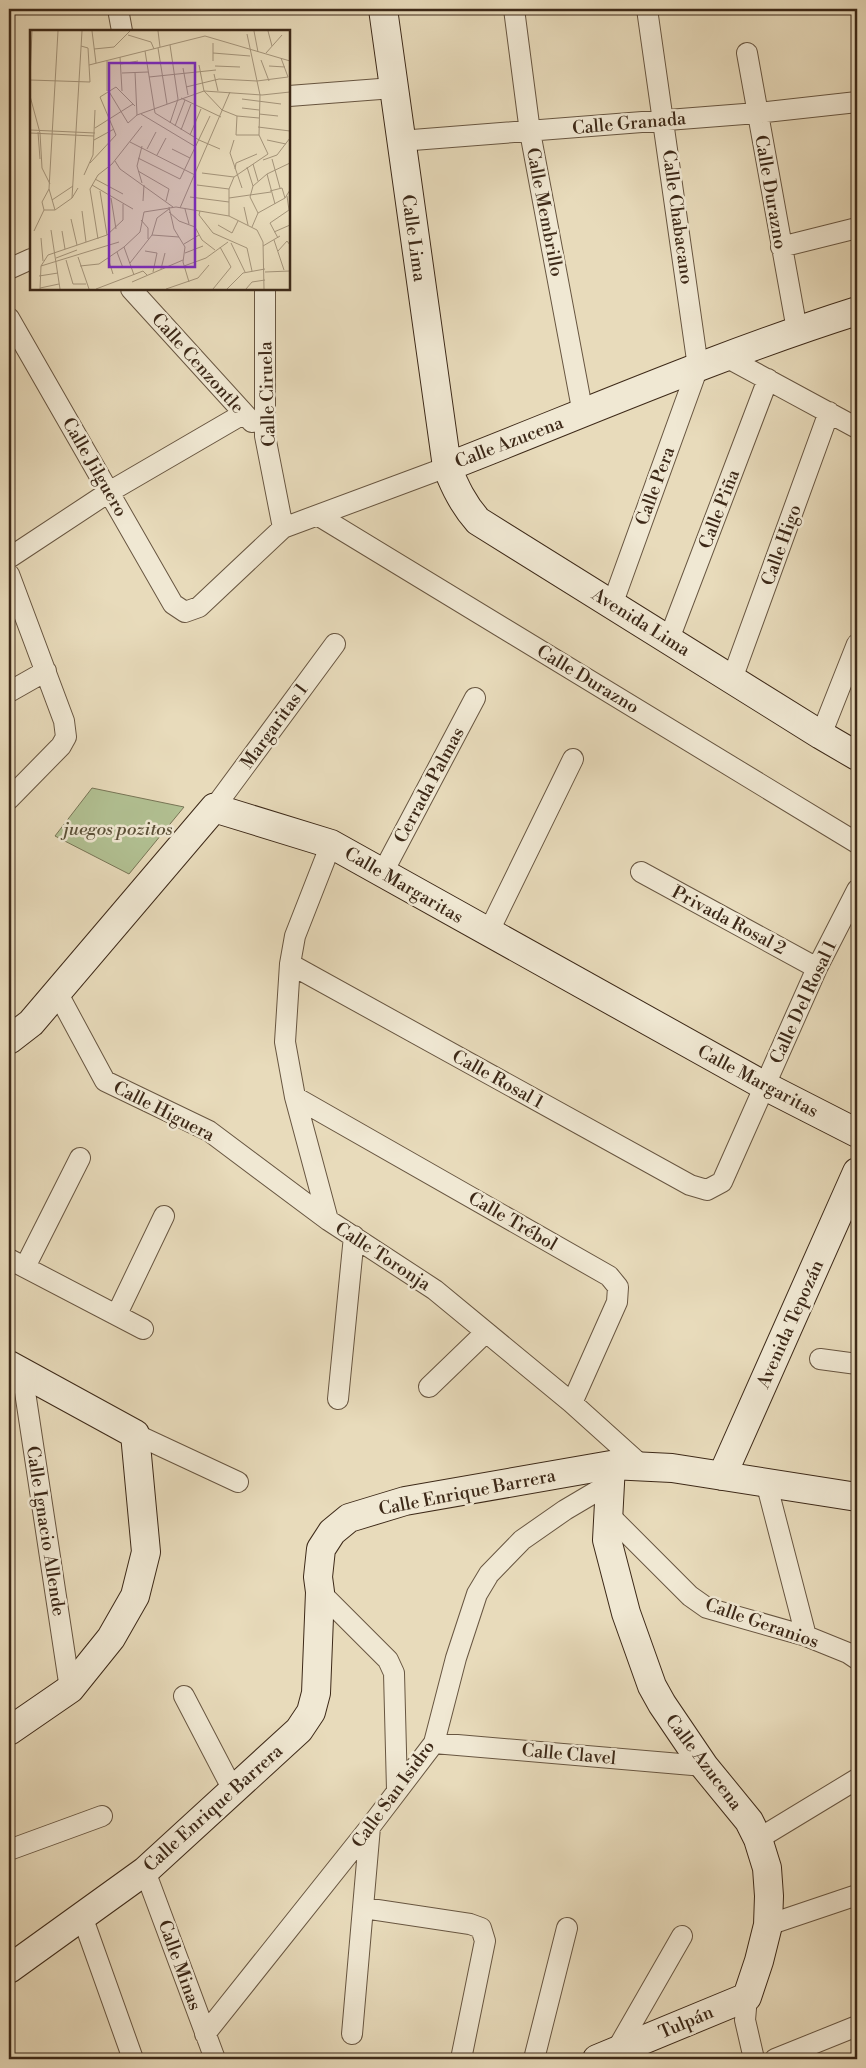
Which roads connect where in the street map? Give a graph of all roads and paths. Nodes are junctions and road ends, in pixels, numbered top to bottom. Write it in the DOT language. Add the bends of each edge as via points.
graph roads {
  1 [pos="118,9"];
  2 [pos="383,9"];
  3 [pos="514,9"];
  4 [pos="647,9"];
  5 [pos="122,30"];
  6 [pos="747,53"];
  7 [pos="393,88"];
  8 [pos="290,96"];
  9 [pos="857,102"];
  10 [pos="757,113"];
  11 [pos="664,120"];
  12 [pos="530,132"];
  13 [pos="400,141"];
  14 [pos="857,228"];
  15 [pos="781,247"];
  16 [pos="30,259"];
  17 [pos="9,269"];
  18 [pos="132,290"];
  19 [pos="265,290"];
  20 [pos="857,311"];
  21 [pos="9,318"];
  22 [pos="797,330"];
  23 [pos="726,357"];
  24 [pos="698,367"];
  25 [pos="768,379"];
  26 [pos="829,412"];
  27 [pos="243,414"];
  28 [pos="583,414"];
  29 [pos="857,428"];
  30 [pos="265,436"];
  31 [pos="447,466"];
  32 [pos="109,492"];
  33 [pos="319,516"];
  34 [pos="283,528"];
  35 [pos="9,558"];
  36 [pos="9,574"];
  37 [pos="612,605"];
  38 [pos="185,612"];
  39 [pos="669,639"];
  40 [pos="335,644"];
  41 [pos="857,644"];
  42 [pos="46,671"];
  43 [pos="732,679"];
  44 [pos="9,692"];
  45 [pos="475,698"];
  46 [pos="821,735"];
  47 [pos="857,756"];
  48 [pos="574,759"];
  49 [pos="9,799"];
  50 [pos="214,808"];
  51 [pos="857,843"];
  52 [pos="331,844"];
  53 [pos="384,872"];
  54 [pos="641,872"];
  55 [pos="857,890"];
  56 [pos="488,933"];
  57 [pos="290,964"];
  58 [pos="817,968"];
  59 [pos="57,992"];
  60 [pos="9,1040"];
  61 [pos="765,1086"];
  62 [pos="295,1097"];
  63 [pos="857,1133"];
  64 [pos="80,1158"];
  65 [pos="857,1172"];
  66 [pos="708,1190"];
  67 [pos="164,1216"];
  68 [pos="328,1220"];
  69 [pos="354,1236"];
  70 [pos="17,1263"];
  71 [pos="116,1314"];
  72 [pos="143,1329"];
  73 [pos="486,1332"];
  74 [pos="820,1359"];
  75 [pos="857,1364"];
  76 [pos="15,1369"];
  77 [pos="429,1387"];
  78 [pos="338,1399"];
  79 [pos="572,1403"];
  80 [pos="135,1434"];
  81 [pos="642,1466"];
  82 [pos="610,1475"];
  83 [pos="722,1476"];
  84 [pos="238,1482"];
  85 [pos="766,1482"];
  86 [pos="857,1497"];
  87 [pos="608,1514"];
  88 [pos="320,1592"];
  89 [pos="806,1636"];
  90 [pos="857,1659"];
  91 [pos="70,1689"];
  92 [pos="184,1696"];
  93 [pos="9,1731"];
  94 [pos="434,1743"];
  95 [pos="704,1766"];
  96 [pos="857,1779"];
  97 [pos="233,1790"];
  98 [pos="397,1790"];
  99 [pos="102,1816"];
  100 [pos="370,1827"];
  101 [pos="758,1839"];
  102 [pos="9,1850"];
  103 [pos="145,1871"];
  104 [pos="857,1895"];
  105 [pos="364,1908"];
  106 [pos="82,1916"];
  107 [pos="768,1925"];
  108 [pos="567,1928"];
  109 [pos="682,1936"];
  110 [pos="9,1969"];
  111 [pos="747,1997"];
  112 [pos="857,2026"];
  113 [pos="205,2034"];
  114 [pos="352,2034"];
  115 [pos="606,2055"];
  116 [pos="133,2059"];
  117 [pos="215,2059"];
  118 [pos="461,2059"];
  119 [pos="534,2059"];
  120 [pos="754,2059"];
  121 [pos="775,2059"];
  1 -- 5 [label="street"];
  2 -- 7 [label="street, Calle Lima"];
  3 -- 12 [label="street, Calle Membrillo"];
  4 -- 11 [label="street, Calle Chabacano"];
  6 -- 10 [label="street, Calle Durazno"];
  7 -- 8 [label="street"];
  7 -- 13 [label="street, Calle Lima"];
  9 -- 10 [label="street, Calle Granada"];
  10 -- 11 [label="street, Calle Granada"];
  10 -- 15 [label="street, Calle Durazno"];
  11 -- 12 [label="street, Calle Granada"];
  11 -- 24 [label="street, Calle Chabacano"];
  12 -- 13 [label="street, Calle Granada"];
  12 -- 28 [label="street, Calle Membrillo"];
  13 -- 31 [label="street, Calle Lima"];
  14 -- 15 [label="street"];
  15 -- 22 [label="street, Calle Durazno"];
  16 -- 17 [label="street"];
  18 -- 27 [label="street, Calle Cenzontle"];
  19 -- 30 [label="street, Calle Ciruela"];
  20 -- 22 [label="street, Calle Azucena"];
  21 -- 32 [label="street, Calle Jilguero"];
  22 -- 23 [label="street, Calle Azucena"];
  23 -- 24 [label="street, Calle Azucena"];
  23 -- 25 [label="street"];
  24 -- 28 [label="street, Calle Azucena"];
  24 -- 37 [label="street, Calle Pera"];
  25 -- 26 [label="street"];
  25 -- 39 [label="street, Calle Piña"];
  26 -- 29 [label="street"];
  26 -- 43 [label="street, Calle Higo"];
  27 -- 30 [label="street, Calle Cenzontle"];
  27 -- 32 [label="street"];
  28 -- 31 [label="street, Calle Azucena"];
  30 -- 34 [label="street, Calle Ciruela"];
  31 -- 33 [label="street, Calle Azucena"];
  31 -- 37 [label="street, Avenida Lima" via="458,495 478,521"];
  32 -- 35 [label="street"];
  32 -- 38 [label="street, Calle Jilguero" via="173,604"];
  33 -- 34 [label="street, Calle Azucena"];
  33 -- 51 [label="street, Calle Durazno"];
  34 -- 38 [label="street, Calle Azucena" via="199,607"];
  36 -- 42 [label="street"];
  37 -- 39 [label="street, Avenida Lima"];
  39 -- 43 [label="street, Avenida Lima"];
  40 -- 50 [label="street, Margaritas 1"];
  41 -- 46 [label="street"];
  42 -- 44 [label="street"];
  42 -- 49 [label="street" via="64,721 66,737"];
  43 -- 46 [label="street, Avenida Lima"];
  45 -- 53 [label="street, Cerrada Palmas"];
  46 -- 47 [label="street, Avenida Lima"];
  48 -- 56 [label="street"];
  50 -- 52 [label="street, Calle Margaritas"];
  50 -- 59 [label="street"];
  52 -- 53 [label="street, Calle Margaritas"];
  52 -- 57 [label="street, Calle Toronja" via="295,936"];
  53 -- 56 [label="street, Calle Margaritas"];
  54 -- 58 [label="street, Privada Rosal 2"];
  55 -- 58 [label="street, Calle Del Rosal 1"];
  56 -- 61 [label="street, Calle Margaritas"];
  57 -- 62 [label="street, Calle Toronja" via="285,1042"];
  57 -- 66 [label="street, Calle Rosal 1" via="690,1185"];
  58 -- 61 [label="street, Calle Del Rosal 1"];
  59 -- 60 [label="street" via="31,1023"];
  59 -- 68 [label="street, Calle Higuera" via="106,1081 209,1131"];
  61 -- 63 [label="street, Calle Margaritas"];
  61 -- 66 [label="street, Calle Del Rosal 1" via="722,1182"];
  62 -- 68 [label="street, Calle Toronja"];
  62 -- 79 [label="street, Calle Trébol" via="610,1276 618,1287 617,1302"];
  64 -- 70 [label="street"];
  65 -- 83 [label="street, Avenida Tepozán"];
  67 -- 71 [label="street"];
  68 -- 69 [label="street, Calle Toronja"];
  69 -- 73 [label="street, Calle Toronja" via="435,1290"];
  69 -- 78 [label="street"];
  70 -- 71 [label="street"];
  71 -- 72 [label="street"];
  73 -- 77 [label="street"];
  73 -- 79 [label="street, Calle Toronja"];
  74 -- 75 [label="street"];
  76 -- 80 [label="street"];
  76 -- 91 [label="street, Calle Ignacio Allende"];
  79 -- 81 [label="street, Calle Toronja"];
  80 -- 84 [label="street"];
  80 -- 91 [label="street" via="146,1552 138,1587 111,1638"];
  81 -- 82 [label="street, Calle Enrique Barrera"];
  81 -- 83 [label="street, Calle Enrique Barrera"];
  82 -- 87 [label="street, Calle Azucena"];
  82 -- 88 [label="street, Calle Enrique Barrera" via="404,1501 349,1518 332,1532 321,1549"];
  82 -- 94 [label="street, Calle San Isidro" via="522,1540 489,1574 477,1594 456,1658"];
  83 -- 85 [label="street, Calle Enrique Barrera"];
  85 -- 86 [label="street, Calle Enrique Barrera"];
  85 -- 89 [label="street"];
  87 -- 89 [label="street, Calle Geranios" via="690,1596 708,1608"];
  87 -- 95 [label="street, Calle Azucena" via="607,1540 623,1604 652,1686"];
  88 -- 97 [label="street, Calle Enrique Barrera" via="316,1693 311,1712 299,1730"];
  88 -- 98 [label="street" via="388,1660 394,1673"];
  89 -- 90 [label="street, Calle Geranios"];
  91 -- 93 [label="street"];
  92 -- 97 [label="street"];
  94 -- 95 [label="street, Calle Clavel"];
  94 -- 98 [label="street, Calle San Isidro"];
  95 -- 101 [label="street, Calle Azucena" via="749,1821"];
  96 -- 101 [label="street"];
  97 -- 103 [label="street, Calle Enrique Barrera"];
  98 -- 100 [label="street, Calle San Isidro"];
  99 -- 102 [label="street"];
  100 -- 105 [label="street"];
  100 -- 113 [label="street, Calle San Isidro"];
  101 -- 107 [label="street, Calle Azucena" via="767,1868"];
  103 -- 106 [label="street, Calle Enrique Barrera"];
  103 -- 113 [label="street, Calle Minas"];
  104 -- 107 [label="street"];
  105 -- 114 [label="street"];
  105 -- 118 [label="street" via="481,1928 485,1941"];
  106 -- 110 [label="street, Calle Enrique Barrera"];
  106 -- 116 [label="street"];
  107 -- 111 [label="street, Calle Azucena"];
  108 -- 119 [label="street"];
  109 -- 115 [label="street"];
  111 -- 115 [label="street, Tulpán"];
  111 -- 120 [label="street, Calle Azucena" via="745,2020"];
  112 -- 121 [label="street"];
  113 -- 117 [label="street, Calle Minas"];
}
